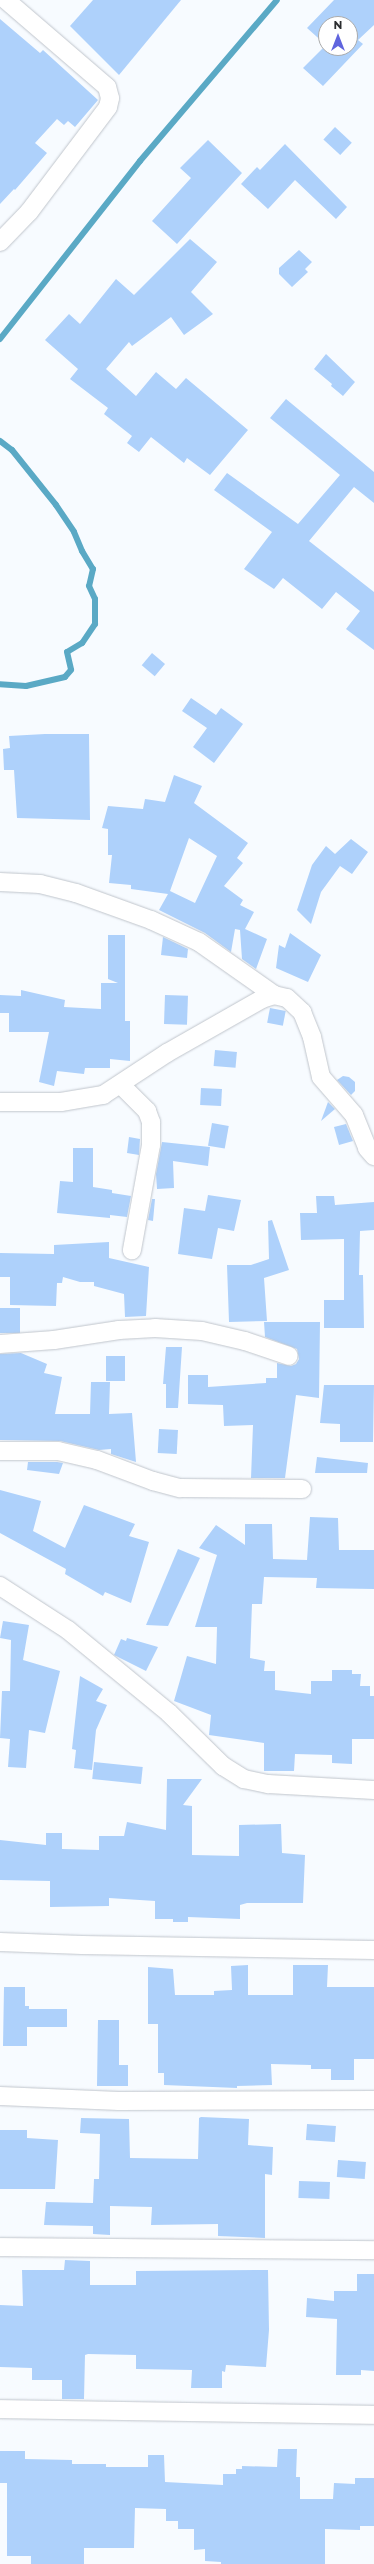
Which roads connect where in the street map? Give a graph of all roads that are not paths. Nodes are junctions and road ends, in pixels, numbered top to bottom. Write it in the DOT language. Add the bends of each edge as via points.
graph roads {
  1 [pos="6,0"];
  2 [pos="0,242"];
  3 [pos="0,882"];
  4 [pos="274,995"];
  5 [pos="121,1085"];
  6 [pos="0,1102"];
  7 [pos="374,1156"];
  8 [pos="132,1250"];
  9 [pos="0,1344"];
  10 [pos="288,1356"];
  11 [pos="0,1451"];
  12 [pos="302,1489"];
  13 [pos="0,1586"];
  14 [pos="374,1790"];
  15 [pos="0,1942"];
  16 [pos="374,1950"];
  17 [pos="0,2096"];
  18 [pos="374,2100"];
  19 [pos="0,2247"];
  20 [pos="374,2250"];
  21 [pos="0,2409"];
  22 [pos="374,2415"];
  1 -- 2 [label="street" via="107,87 110,98 108,107 29,212"];
  3 -- 4 [label="street" via="40,884 76,893 151,920 199,942"];
  4 -- 5 [label="street" via="262,999 167,1053"];
  4 -- 7 [label="street" via="287,998 302,1012 312,1037 321,1077 354,1114 367,1148"];
  5 -- 6 [label="street" via="103,1095 61,1102"];
  5 -- 8 [label="street" via="147,1110 151,1122 151,1145"];
  9 -- 10 [label="street" via="155,1328 202,1331 245,1341"];
  11 -- 12 [label="street" via="58,1451 96,1460 180,1488"];
  13 -- 14 [label="street" via="68,1630 169,1713 223,1766 244,1779 268,1784"];
  15 -- 16 [label="street"];
  17 -- 18 [label="street" via="119,2101"];
  19 -- 20 [label="street"];
  21 -- 22 [label="street"];
}
